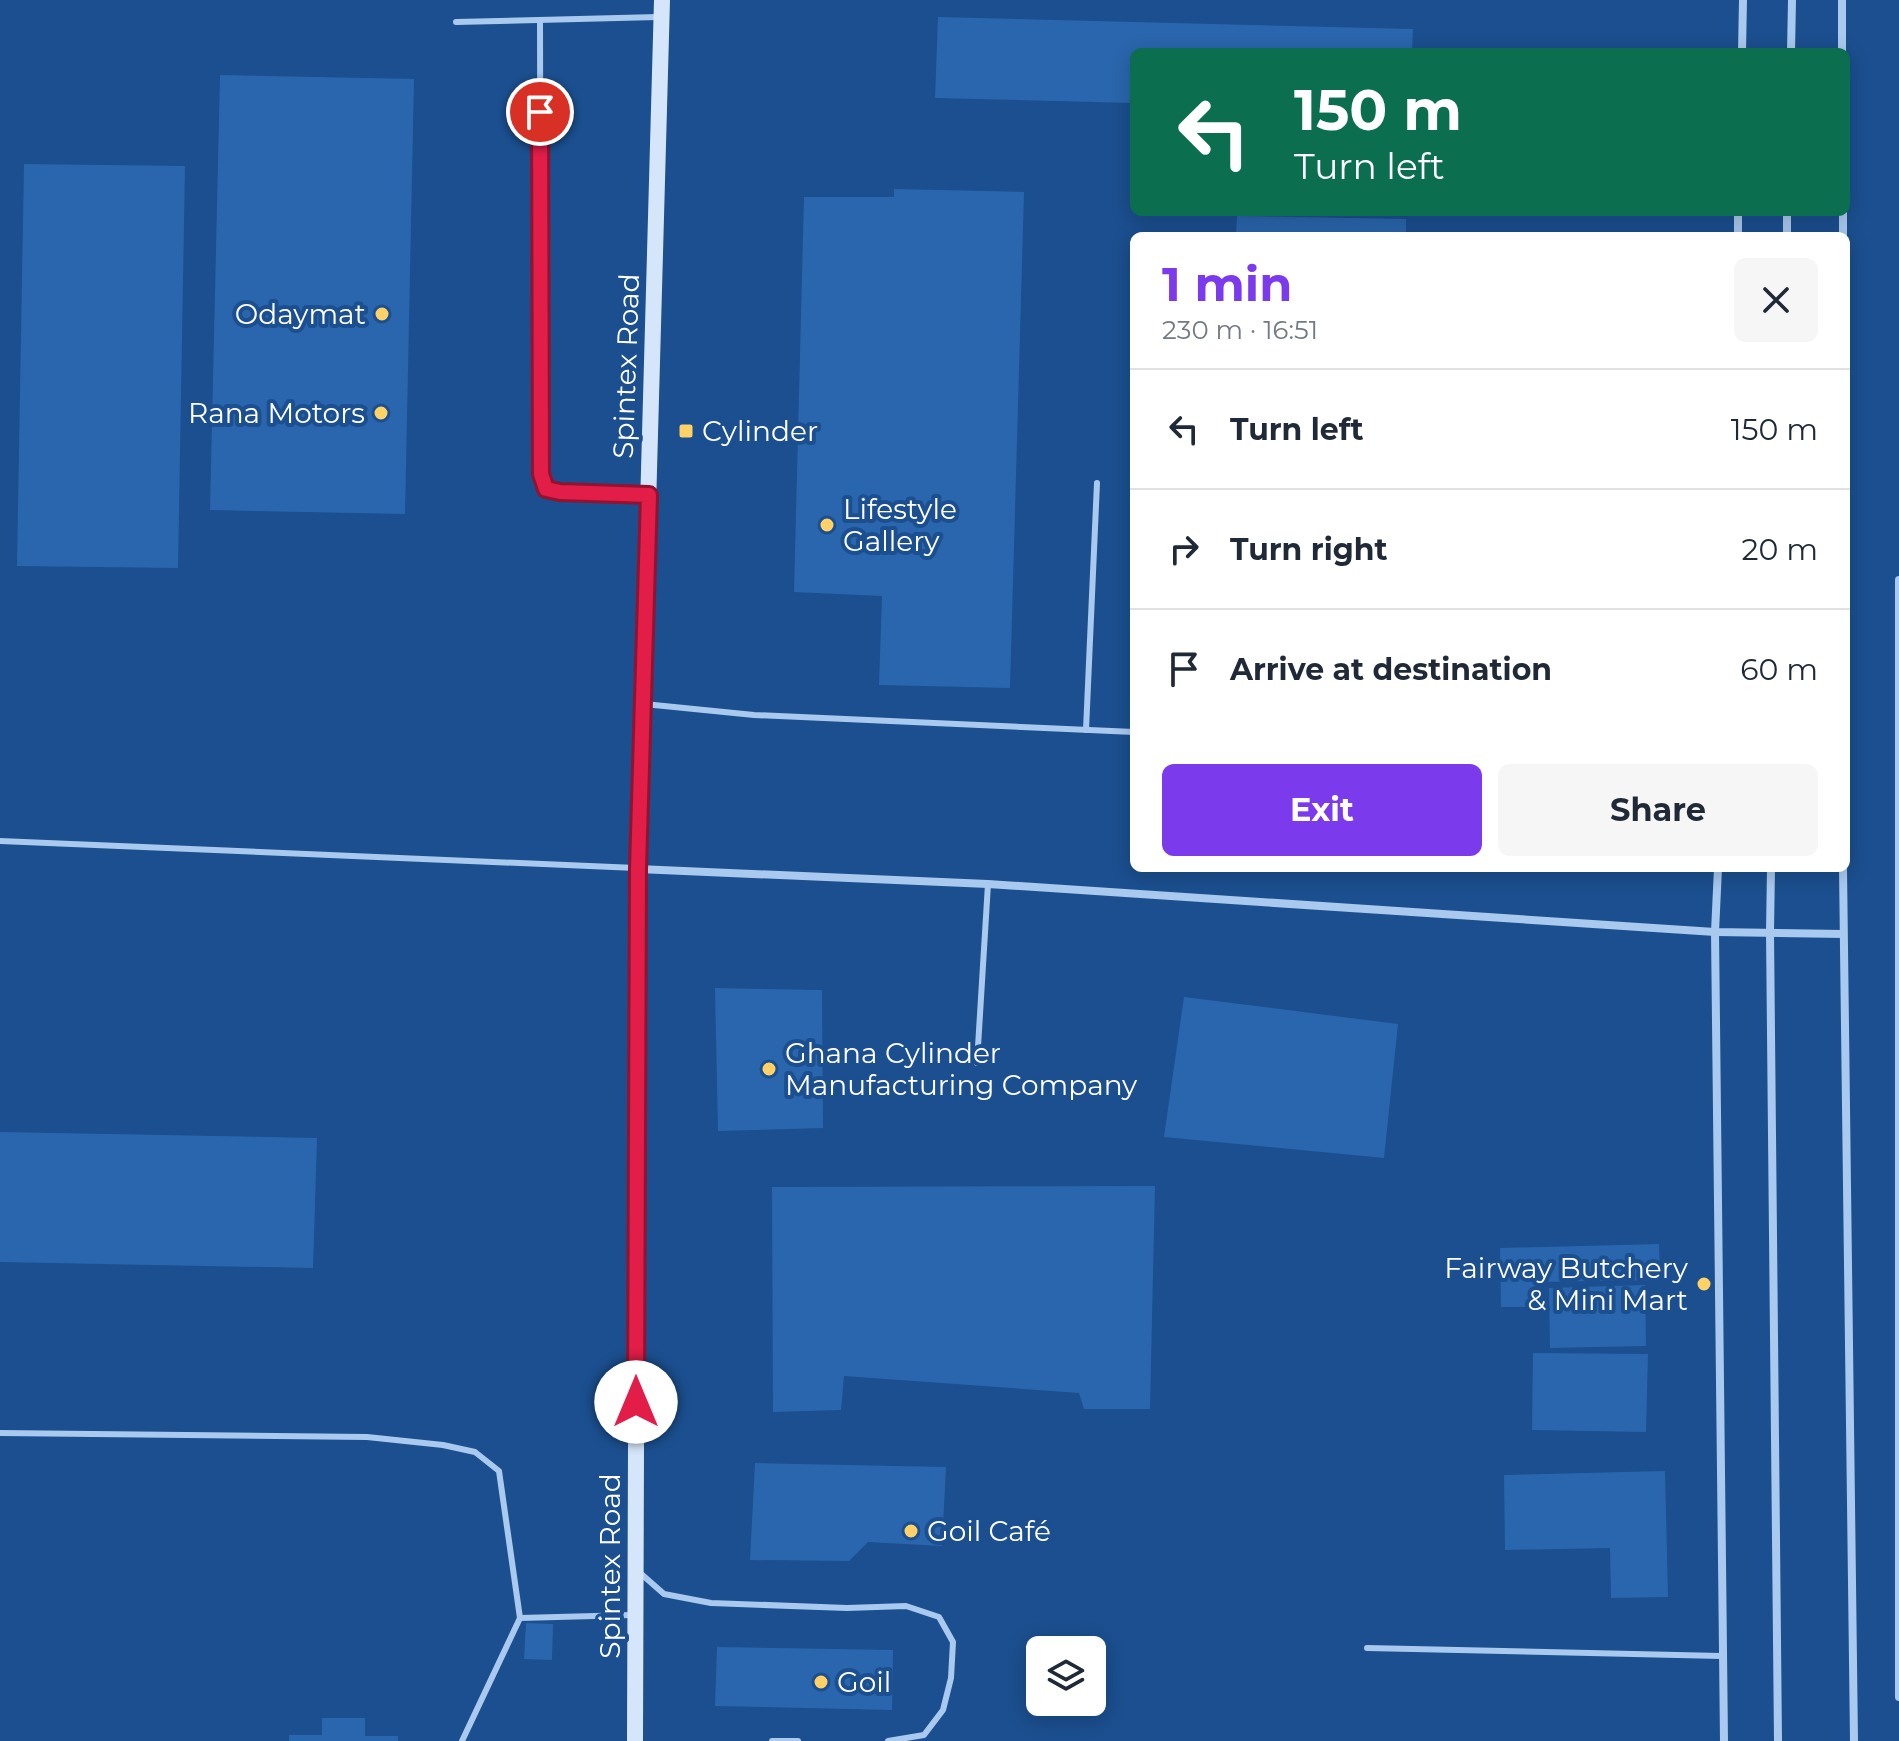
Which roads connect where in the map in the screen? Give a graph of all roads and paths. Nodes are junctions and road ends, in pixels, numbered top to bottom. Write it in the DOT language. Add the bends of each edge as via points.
graph roads {
  1 [pos="662,0"];
  2 [pos="1743,0"];
  3 [pos="1792,0"];
  4 [pos="1842,0"];
  5 [pos="662,17"];
  6 [pos="540,21"];
  7 [pos="456,22"];
  8 [pos="1742,48"];
  9 [pos="1791,48"];
  10 [pos="1842,48"];
  11 [pos="1097,483"];
  12 [pos="649,495"];
  13 [pos="1899,580"];
  14 [pos="644,704"];
  15 [pos="1086,730"];
  16 [pos="1130,732"];
  17 [pos="0,841"];
  18 [pos="638,869"];
  19 [pos="1718,872"];
  20 [pos="1771,872"];
  21 [pos="1843,872"];
  22 [pos="988,884"];
  23 [pos="1715,932"];
  24 [pos="1770,932"];
  25 [pos="1843,934"];
  26 [pos="977,1063"];
  27 [pos="0,1433"];
  28 [pos="636,1570"];
  29 [pos="636,1614"];
  30 [pos="520,1618"];
  31 [pos="1367,1648"];
  32 [pos="1721,1656"];
  33 [pos="1899,1659"];
  34 [pos="1899,1697"];
  35 [pos="462,1741"];
  36 [pos="635,1741"];
  37 [pos="772,1741"];
  38 [pos="798,1741"];
  39 [pos="888,1741"];
  40 [pos="1724,1741"];
  41 [pos="1778,1741"];
  42 [pos="1854,1741"];
  1 -- 5 [label="main road, Spintex Road"];
  2 -- 8 [label="street"];
  3 -- 9 [label="street"];
  4 -- 10 [label="street"];
  5 -- 6 [label="lane"];
  5 -- 12 [label="main road, Spintex Road"];
  6 -- 7 [label="lane"];
  6 -- 12 [label="lane" via="541,474 546,489 560,492"];
  11 -- 15 [label="lane"];
  12 -- 14 [label="main road, Spintex Road"];
  13 -- 33 [label="street"];
  14 -- 15 [label="lane" via="754,715"];
  14 -- 18 [label="main road, Spintex Road"];
  15 -- 16 [label="lane"];
  17 -- 18 [label="lane"];
  18 -- 22 [label="street"];
  18 -- 28 [label="main road, Spintex Road"];
  19 -- 23 [label="street"];
  20 -- 24 [label="street"];
  21 -- 25 [label="street"];
  22 -- 23 [label="street"];
  22 -- 26 [label="lane"];
  23 -- 24 [label="street"];
  23 -- 32 [label="street"];
  24 -- 25 [label="street"];
  24 -- 41 [label="street"];
  25 -- 42 [label="street"];
  27 -- 30 [label="lane" via="367,1437 475,1452 499,1471"];
  28 -- 29 [label="main road, Spintex Road"];
  28 -- 39 [label="lane" via="664,1594 711,1603 906,1606 939,1617 953,1642 943,1710 924,1735"];
  29 -- 30 [label="lane"];
  29 -- 36 [label="main road, Spintex Road"];
  30 -- 35 [label="lane"];
  31 -- 32 [label="lane"];
  32 -- 40 [label="street"];
  33 -- 34 [label="street"];
  37 -- 38 [label="lane"];
}
